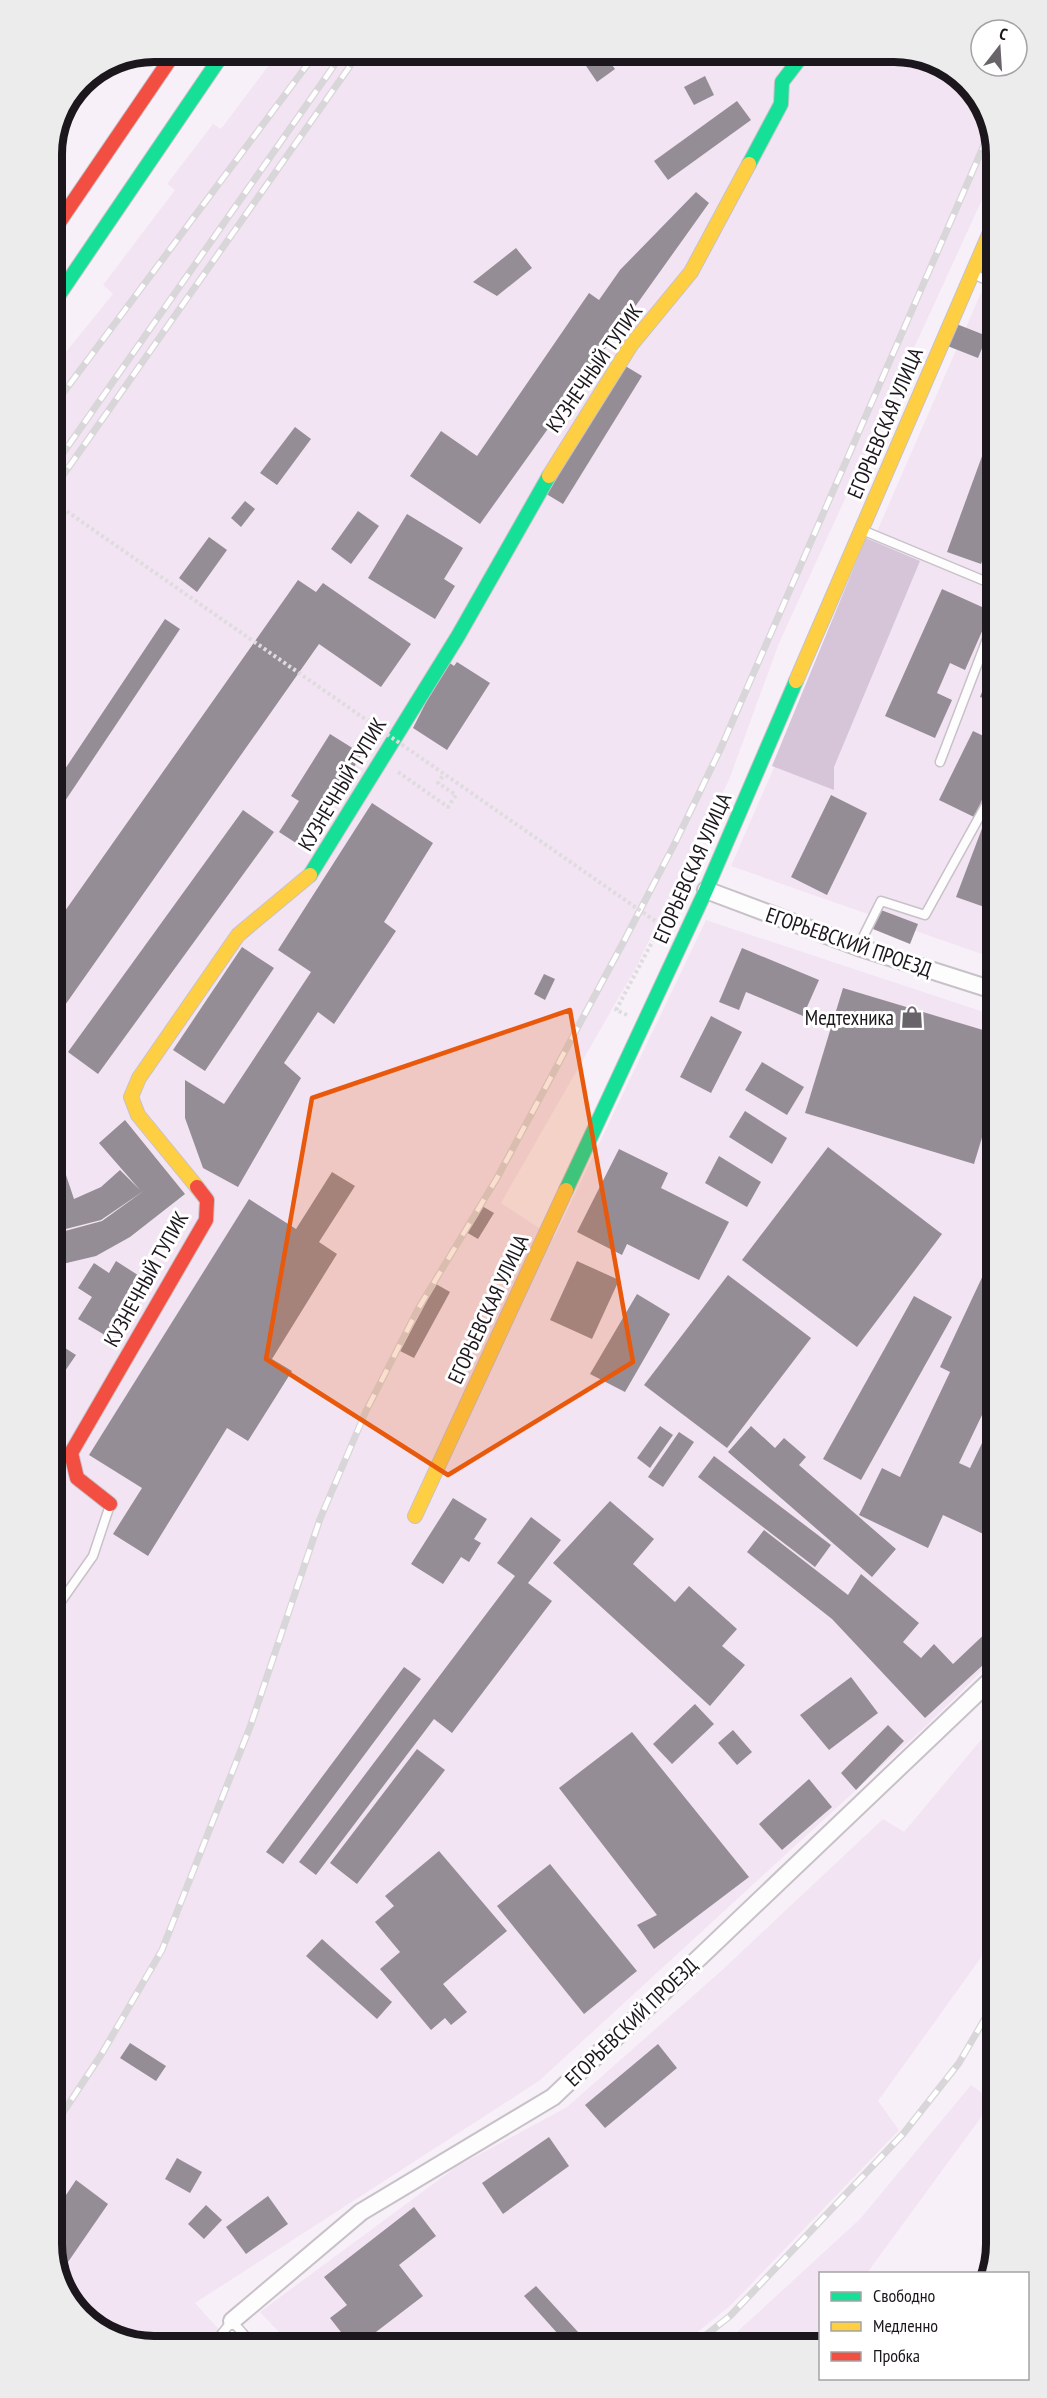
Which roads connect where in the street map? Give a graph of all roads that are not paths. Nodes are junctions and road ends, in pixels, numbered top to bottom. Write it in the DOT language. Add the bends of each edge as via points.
graph roads {
  1 [pos="169,61"];
  2 [pos="218,61"];
  3 [pos="797,62"];
  4 [pos="62,218"];
  5 [pos="986,241"];
  6 [pos="972,273"];
  7 [pos="986,280"];
  8 [pos="62,289"];
  9 [pos="862,530"];
  10 [pos="986,582"];
  11 [pos="986,642"];
  12 [pos="940,762"];
  13 [pos="986,805"];
  14 [pos="706,890"];
  15 [pos="858,947"];
  16 [pos="986,988"];
  17 [pos="110,1504"];
  18 [pos="415,1516"];
  19 [pos="61,1601"];
  20 [pos="986,1684"];
  21 [pos="232,2322"];
  22 [pos="220,2336"];
  23 [pos="245,2336"];
  1 -- 4 [label="street"];
  2 -- 8 [label="street"];
  3 -- 17 [label="street, КУЗНЕЧНЫЙ ТУПИК" via="782,82 781,104 692,272 631,345 566,445 458,636 313,872 238,935 139,1078 131,1097 138,1115 207,1200 206,1220 71,1453 70,1469 77,1481"];
  5 -- 6 [label="street, ЕГОРЬЕВСКАЯ УЛИЦА"];
  6 -- 7 [label="lane"];
  6 -- 9 [label="street, ЕГОРЬЕВСКАЯ УЛИЦА"];
  9 -- 10 [label="lane"];
  9 -- 14 [label="street, ЕГОРЬЕВСКАЯ УЛИЦА"];
  11 -- 12 [label="lane"];
  13 -- 15 [label="lane" via="925,915 881,901"];
  14 -- 15 [label="street, ЕГОРЬЕВСКИЙ ПРОЕЗД"];
  14 -- 18 [label="street, ЕГОРЬЕВСКАЯ УЛИЦА"];
  15 -- 16 [label="street, ЕГОРЬЕВСКИЙ ПРОЕЗД"];
  17 -- 19 [label="lane" via="93,1556"];
  20 -- 21 [label="street, ЕГОРЬЕВСКИЙ ПРОЕЗД" via="553,2097 361,2212"];
  21 -- 22 [label="lane"];
  21 -- 23 [label="lane"];
}
